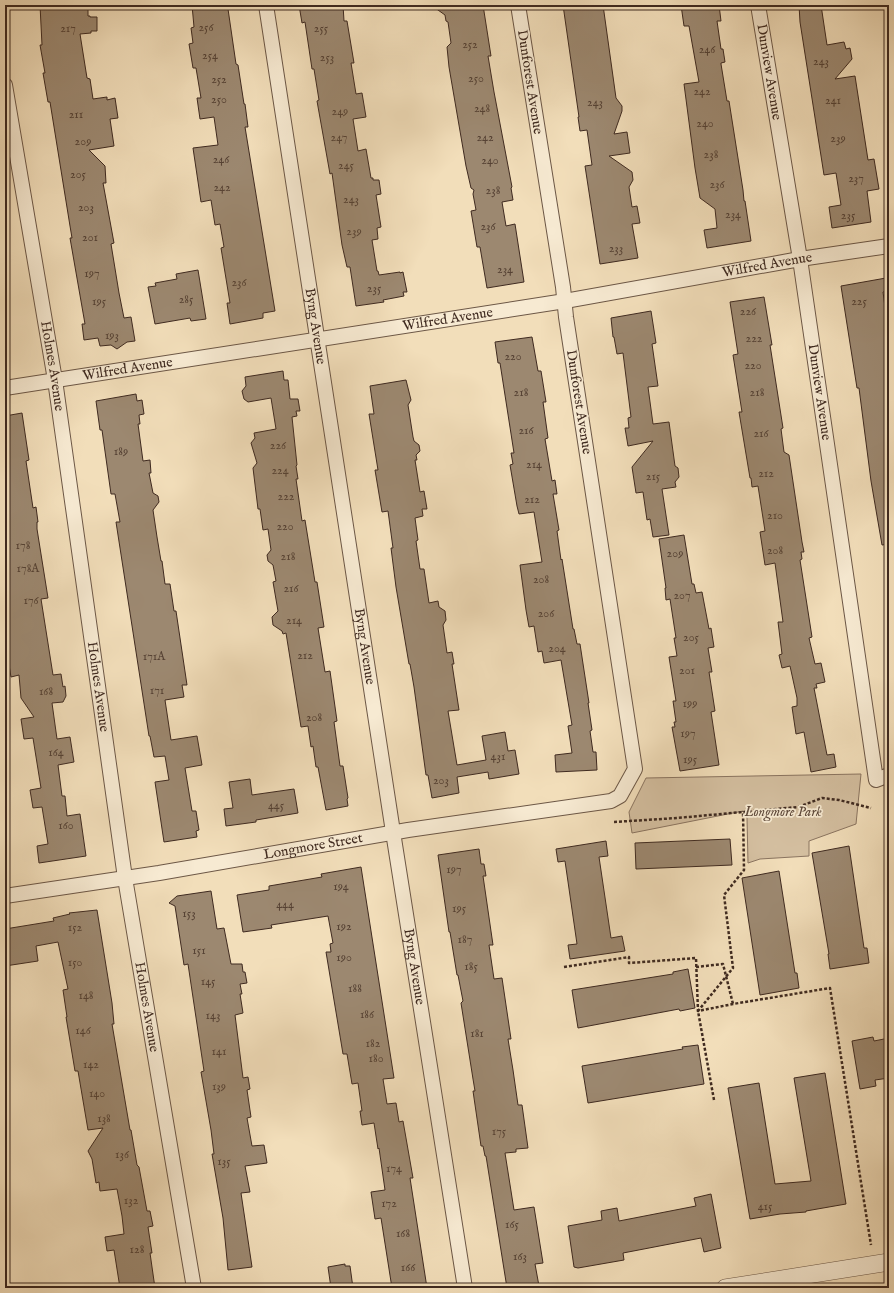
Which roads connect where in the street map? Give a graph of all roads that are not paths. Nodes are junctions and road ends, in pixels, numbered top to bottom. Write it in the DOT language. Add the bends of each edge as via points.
graph roads {
  1 [pos="266,5"];
  2 [pos="518,5"];
  3 [pos="758,5"];
  4 [pos="5,85"];
  5 [pos="889,246"];
  6 [pos="800,259"];
  7 [pos="564,301"];
  8 [pos="317,339"];
  9 [pos="55,380"];
  10 [pos="5,388"];
  11 [pos="883,778"];
  12 [pos="620,796"];
  13 [pos="393,832"];
  14 [pos="125,878"];
  15 [pos="5,896"];
  16 [pos="889,1262"];
  17 [pos="194,1288"];
  18 [pos="465,1288"];
  19 [pos="725,1288"];
  1 -- 8 [label="street, Byng Avenue"];
  2 -- 7 [label="street, Dunforest Avenue"];
  3 -- 6 [label="street, Dunview Avenue"];
  4 -- 9 [label="street, Holmes Avenue"];
  5 -- 6 [label="street, Wilfred Avenue"];
  6 -- 7 [label="street, Wilfred Avenue"];
  6 -- 11 [label="street, Dunview Avenue"];
  7 -- 8 [label="street, Wilfred Avenue"];
  7 -- 12 [label="street, Dunforest Avenue" via="635,770"];
  8 -- 9 [label="street, Wilfred Avenue"];
  8 -- 13 [label="street, Byng Avenue"];
  9 -- 10 [label="street, Wilfred Avenue"];
  9 -- 14 [label="street, Holmes Avenue"];
  12 -- 13 [label="street, Longmore Street" via="611,800"];
  13 -- 14 [label="street, Longmore Street"];
  13 -- 18 [label="street, Byng Avenue"];
  14 -- 15 [label="street, Longmore Street"];
  14 -- 17 [label="street, Holmes Avenue"];
  16 -- 19 [label="street"];
}
